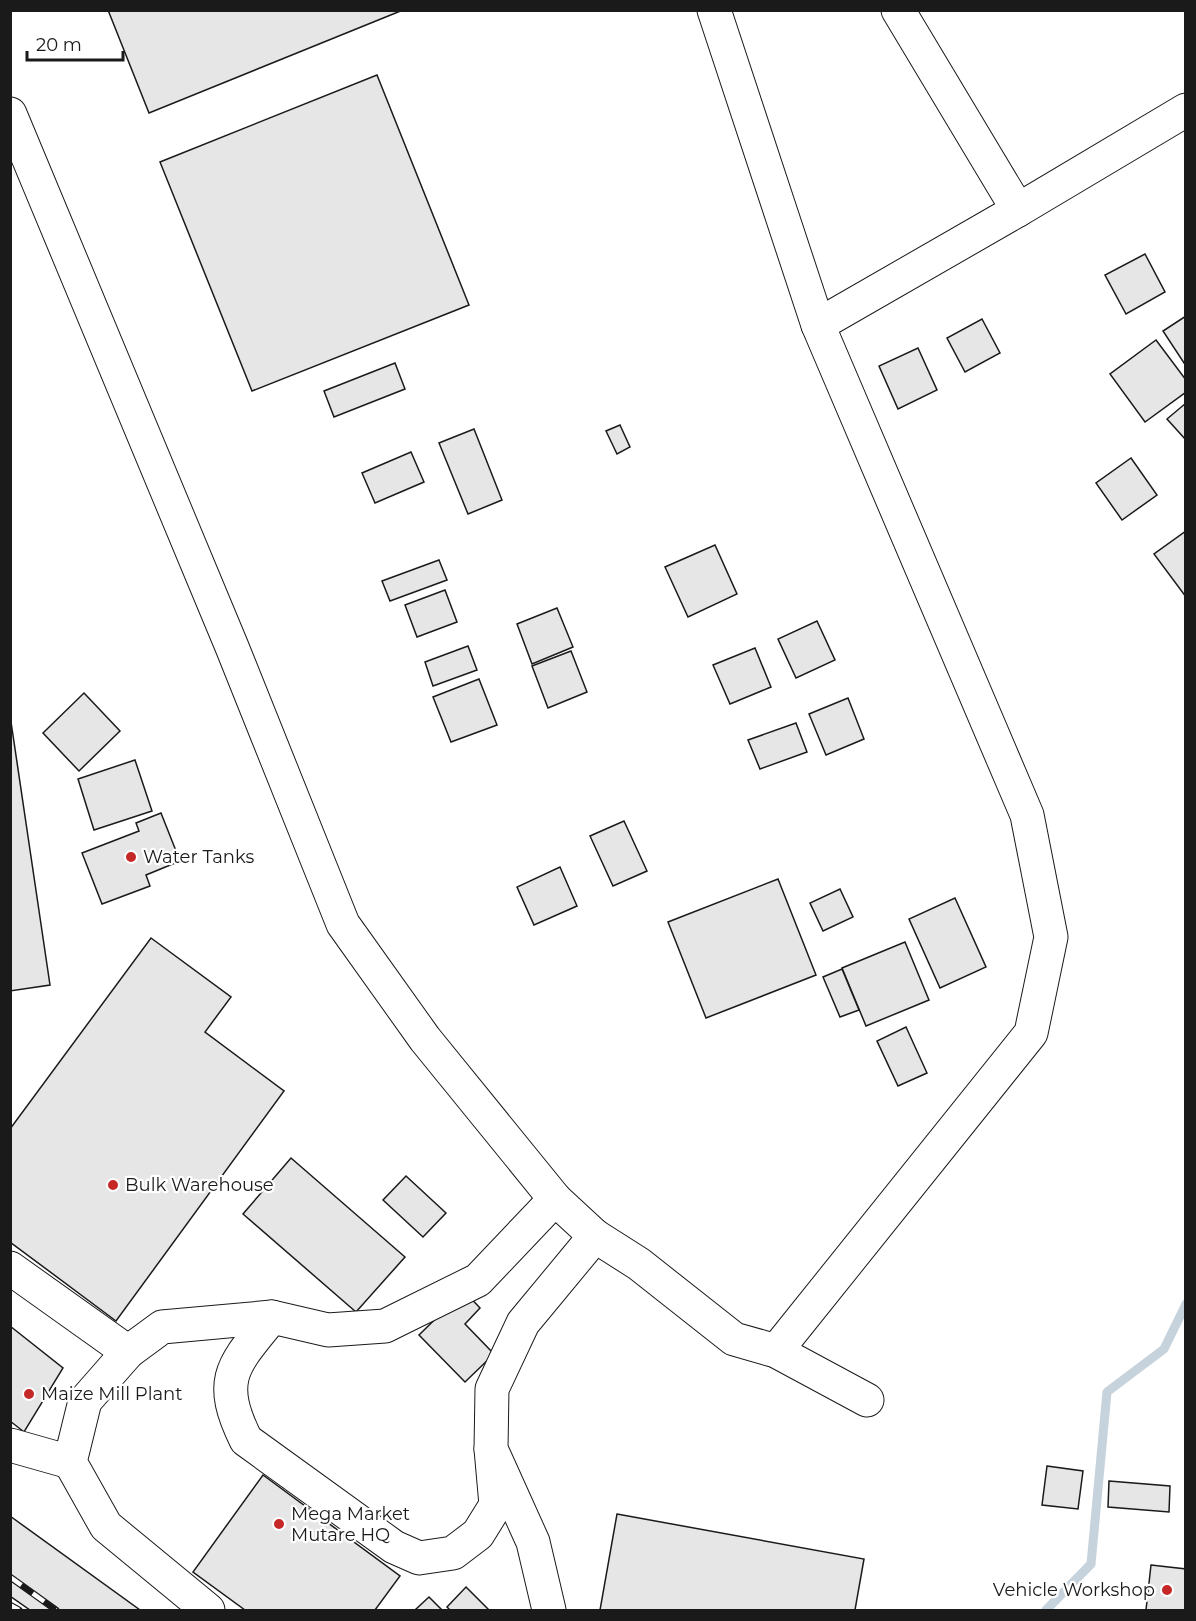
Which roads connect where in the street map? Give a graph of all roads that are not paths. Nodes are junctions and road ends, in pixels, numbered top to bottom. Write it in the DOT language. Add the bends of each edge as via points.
graph roads {
  1 [pos="714,10"];
  2 [pos="898,10"];
  3 [pos="1185,110"];
  4 [pos="10,114"];
  5 [pos="1018,210"];
  6 [pos="818,325"];
  7 [pos="555,1199"];
  8 [pos="595,1236"];
  9 [pos="10,1268"];
  10 [pos="273,1317"];
  11 [pos="776,1351"];
  12 [pos="128,1352"];
  13 [pos="867,1400"];
  14 [pos="10,1444"];
  15 [pos="491,1449"];
  16 [pos="70,1462"];
  17 [pos="208,1611"];
  18 [pos="549,1611"];
  1 -- 6 [label="lane"];
  2 -- 5 [label="lane"];
  3 -- 5 [label="lane"];
  4 -- 7 [label="lane" via="343,924 425,1039"];
  5 -- 6 [label="lane"];
  6 -- 11 [label="lane" via="1027,815 1051,937 1031,1033"];
  7 -- 8 [label="lane"];
  7 -- 10 [label="lane" via="478,1280 385,1326 328,1330"];
  8 -- 11 [label="lane" via="639,1264 734,1339"];
  8 -- 15 [label="lane" via="523,1323 492,1389"];
  9 -- 12 [label="lane"];
  10 -- 12 [label="lane" via="162,1327"];
  10 -- 15 [label="lane" via="234,1367 229,1386 234,1416 246,1440 394,1547 419,1558 453,1553 478,1534 496,1505"];
  11 -- 13 [label="lane"];
  12 -- 16 [label="lane" via="85,1401"];
  14 -- 16 [label="lane"];
  15 -- 18 [label="lane" via="533,1542"];
  16 -- 17 [label="lane" via="106,1526"];
}
